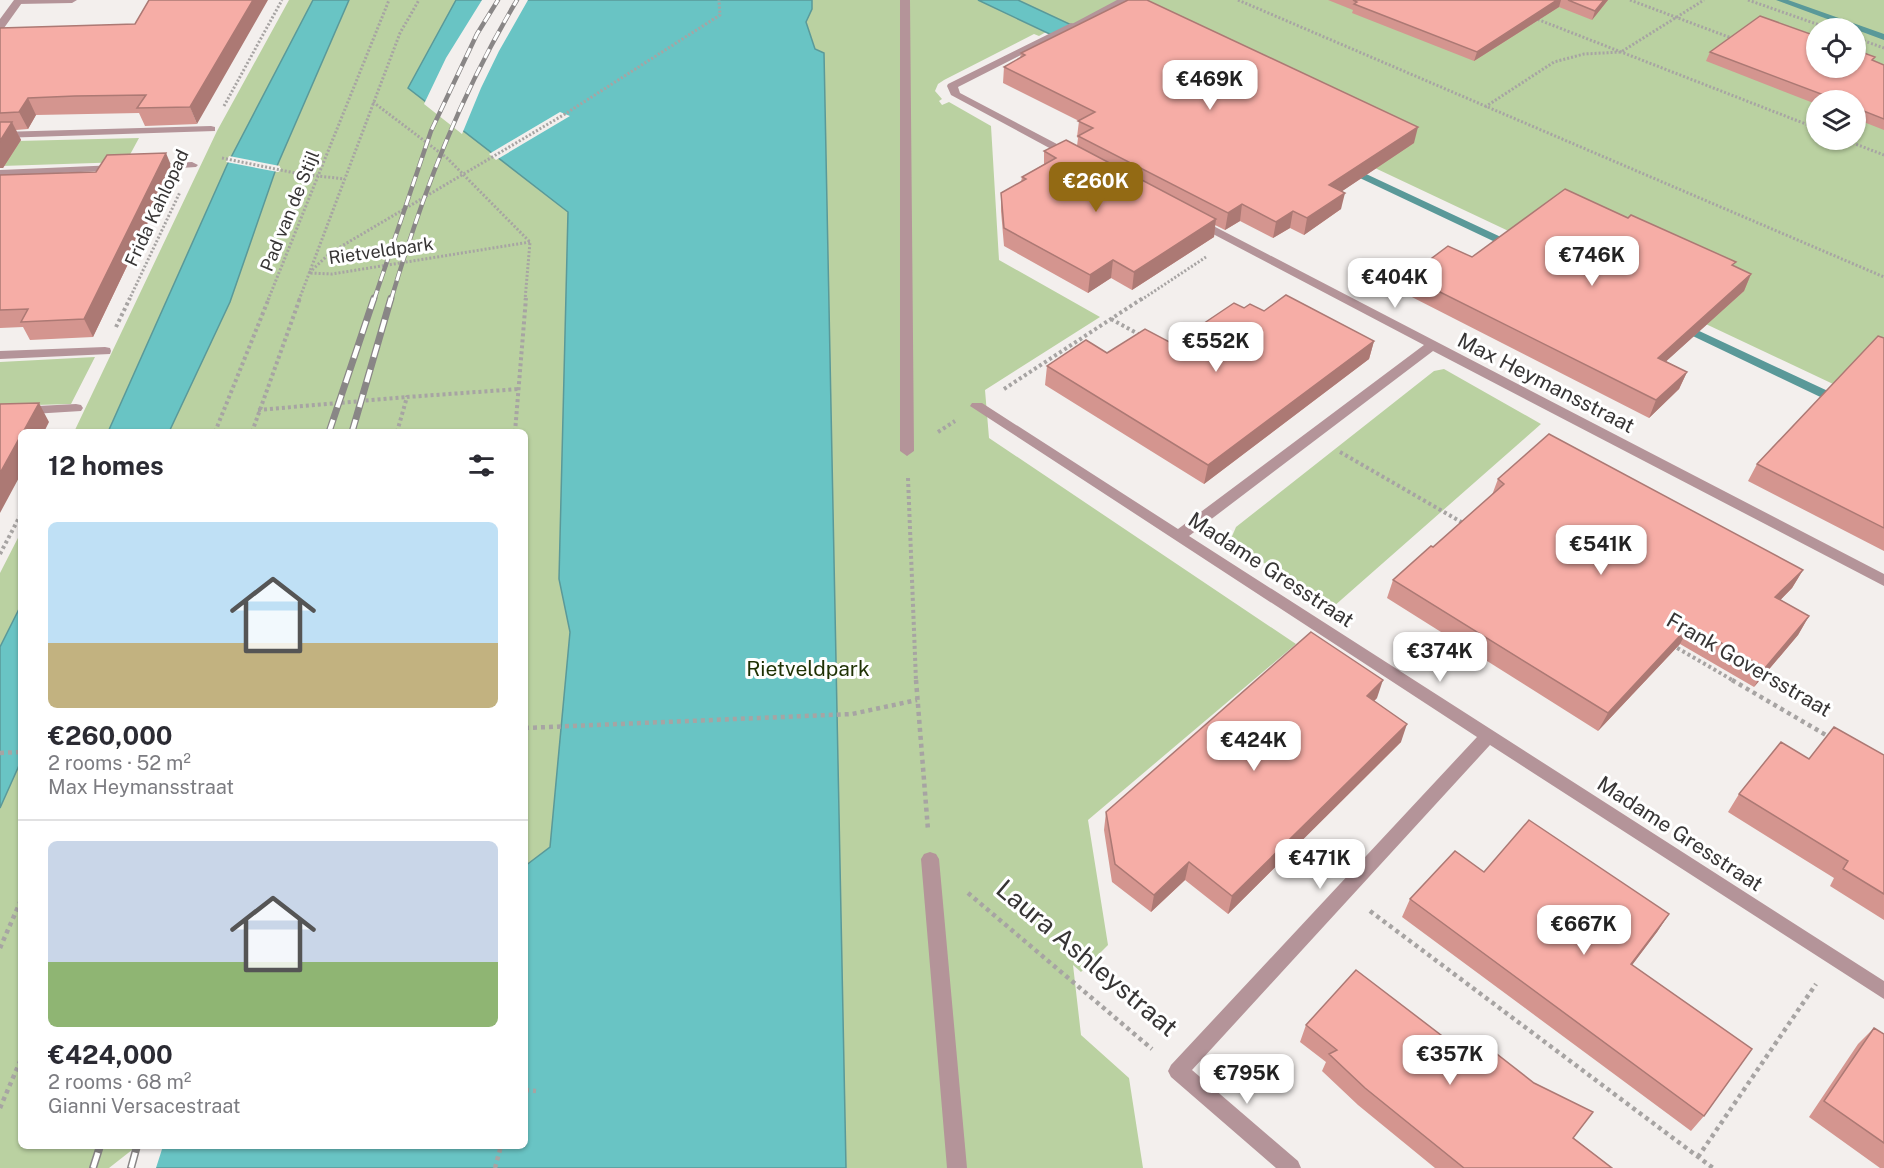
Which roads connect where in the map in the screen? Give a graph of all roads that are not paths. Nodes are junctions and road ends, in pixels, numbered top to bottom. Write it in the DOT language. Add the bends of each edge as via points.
graph roads {
  1 [pos="72,0"];
  2 [pos="905,0"];
  3 [pos="1125,0"];
  4 [pos="19,1"];
  5 [pos="0,26"];
  6 [pos="211,129"];
  7 [pos="0,135"];
  8 [pos="1079,160"];
  9 [pos="192,165"];
  10 [pos="0,173"];
  11 [pos="1181,214"];
  12 [pos="1431,346"];
  13 [pos="105,351"];
  14 [pos="0,355"];
  15 [pos="977,406"];
  16 [pos="76,408"];
  17 [pos="0,412"];
  18 [pos="907,450"];
  19 [pos="1179,536"];
  20 [pos="1884,581"];
  21 [pos="1488,735"];
  22 [pos="930,859"];
  23 [pos="1884,991"];
  24 [pos="957,1168"];
  25 [pos="1291,1168"];
  1 -- 4 [label="street"];
  2 -- 18 [label="street"];
  3 -- 8 [label="street" via="952,86 956,95"];
  4 -- 5 [label="street"];
  6 -- 7 [label="street"];
  9 -- 10 [label="street"];
  11 -- 12 [label="street, Max Heymansstraat"];
  12 -- 19 [label="street"];
  12 -- 20 [label="street, Max Heymansstraat"];
  13 -- 14 [label="street"];
  15 -- 19 [label="street, Madame Gresstraat"];
  16 -- 17 [label="street"];
  19 -- 21 [label="street, Madame Gresstraat"];
  21 -- 23 [label="street, Madame Gresstraat"];
  21 -- 25 [label="street, Laura Ashleystraat" via="1178,1071"];
  22 -- 24 [label="street"];
}
